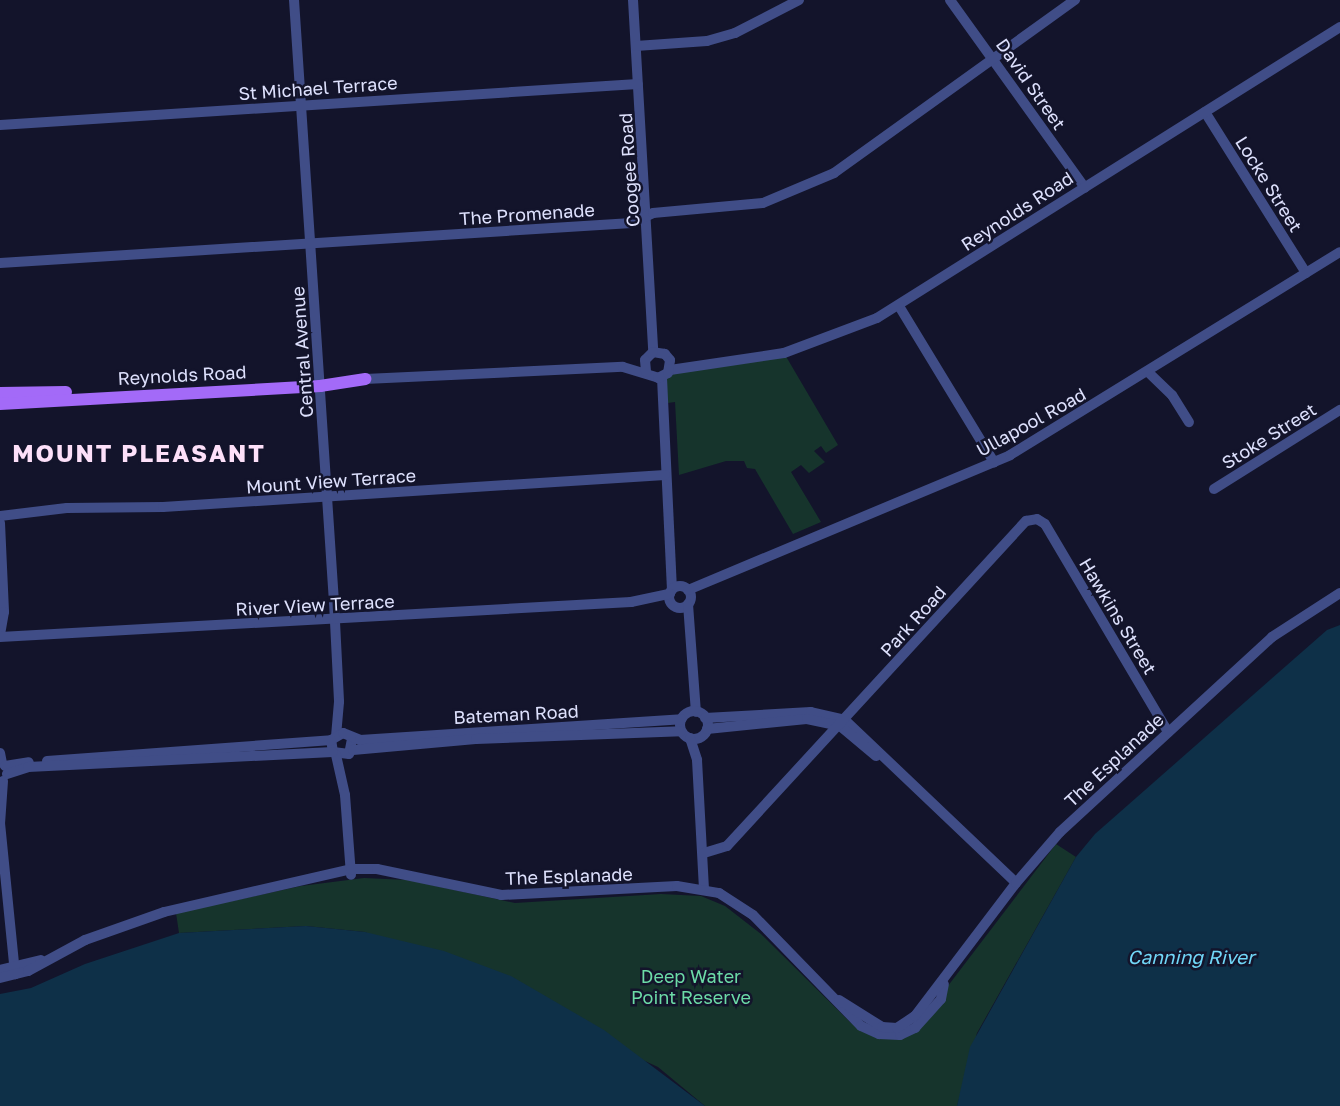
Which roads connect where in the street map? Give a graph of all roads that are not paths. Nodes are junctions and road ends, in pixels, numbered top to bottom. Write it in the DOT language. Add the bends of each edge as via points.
graph roads {
  1 [pos="294,0"];
  2 [pos="633,0"];
  3 [pos="799,0"];
  4 [pos="950,0"];
  5 [pos="1076,0"];
  6 [pos="1340,27"];
  7 [pos="636,46"];
  8 [pos="994,59"];
  9 [pos="638,84"];
  10 [pos="301,105"];
  11 [pos="1205,112"];
  12 [pos="0,125"];
  13 [pos="1085,188"];
  14 [pos="648,217"];
  15 [pos="311,245"];
  16 [pos="1340,252"];
  17 [pos="0,263"];
  18 [pos="1306,273"];
  19 [pos="900,306"];
  20 [pos="653,355"];
  21 [pos="623,367"];
  22 [pos="660,371"];
  23 [pos="1148,372"];
  24 [pos="365,379"];
  25 [pos="319,382"];
  26 [pos="0,393"];
  27 [pos="32,398"];
  28 [pos="0,404"];
  29 [pos="1340,410"];
  30 [pos="1189,422"];
  31 [pos="994,462"];
  32 [pos="665,475"];
  33 [pos="1214,489"];
  34 [pos="327,497"];
  35 [pos="0,516"];
  36 [pos="1037,519"];
  37 [pos="0,523"];
  38 [pos="1340,593"];
  39 [pos="680,597"];
  40 [pos="335,620"];
  41 [pos="0,636"];
  42 [pos="697,721"];
  43 [pos="824,722"];
  44 [pos="843,723"];
  45 [pos="1168,732"];
  46 [pos="686,735"];
  47 [pos="342,745"];
  48 [pos="817,752"];
  49 [pos="697,760"];
  50 [pos="2,769"];
  51 [pos="0,824"];
  52 [pos="704,853"];
  53 [pos="351,872"];
  54 [pos="1016,883"];
  55 [pos="704,888"];
  56 [pos="0,970"];
  57 [pos="15,971"];
  58 [pos="0,978"];
  1 -- 10 [label="street, Central Avenue"];
  2 -- 7 [label="street, Coogee Road"];
  3 -- 7 [label="street" via="776,16 726,36"];
  4 -- 8 [label="street, David Street"];
  5 -- 8 [label="street, The Promenade"];
  6 -- 11 [label="street, Reynolds Road"];
  7 -- 9 [label="street, Coogee Road"];
  8 -- 13 [label="street, David Street"];
  8 -- 14 [label="street, The Promenade" via="809,188 763,203"];
  9 -- 10 [label="street, St Michael Terrace"];
  9 -- 14 [label="street, Coogee Road"];
  10 -- 12 [label="street, St Michael Terrace"];
  10 -- 15 [label="street, Central Avenue"];
  11 -- 13 [label="street, Reynolds Road"];
  11 -- 18 [label="street, Locke Street"];
  13 -- 19 [label="street, Reynolds Road"];
  14 -- 15 [label="street, The Promenade" via="632,223"];
  14 -- 20 [label="street, Coogee Road" via="656,338"];
  15 -- 17 [label="street, The Promenade"];
  15 -- 25 [label="street, Central Avenue"];
  16 -- 18 [label="street, Ullapool Road"];
  18 -- 23 [label="street, Ullapool Road"];
  19 -- 22 [label="street, Reynolds Road" via="796,349"];
  19 -- 31 [label="street"];
  20 -- 21 [label="street, Reynolds Road"];
  20 -- 22 [label="street"];
  20 -- 22 [label="street, Reynolds Road"];
  21 -- 22 [label="street, Reynolds Road"];
  21 -- 24 [label="street, Reynolds Road"];
  22 -- 32 [label="street"];
  23 -- 30 [label="street" via="1172,395"];
  23 -- 31 [label="street, Ullapool Road"];
  24 -- 25 [label="main road, Reynolds Road"];
  25 -- 27 [label="main road, Reynolds Road"];
  25 -- 34 [label="street, Central Avenue"];
  26 -- 27 [label="main road, Reynolds Road"];
  27 -- 28 [label="main road, Reynolds Road"];
  29 -- 33 [label="street, Stoke Street"];
  31 -- 39 [label="street, Ullapool Road"];
  32 -- 34 [label="street, Mount View Terrace"];
  32 -- 39 [label="street" via="670,559"];
  34 -- 35 [label="street, Mount View Terrace" via="67,508"];
  34 -- 40 [label="street, Central Avenue"];
  36 -- 44 [label="street, Park Road" via="1026,521"];
  36 -- 45 [label="street, Hawkins Street" via="1045,523"];
  37 -- 41 [label="street" via="4,612"];
  38 -- 45 [label="street, The Esplanade" via="1272,637"];
  39 -- 40 [label="street, River View Terrace"];
  39 -- 42 [label="street"];
  40 -- 41 [label="street, River View Terrace"];
  40 -- 47 [label="street, Central Avenue"];
  42 -- 43 [label="street, Bateman Road"];
  42 -- 44 [label="street, Bateman Road" via="811,712"];
  42 -- 46 [label="street"];
  42 -- 46 [label="street, Bateman Road"];
  42 -- 47 [label="street, Bateman Road"];
  42 -- 49 [label="street"];
  43 -- 44 [label="street, Bateman Road"];
  43 -- 48 [label="street" via="825,739"];
  44 -- 48 [label="street, Park Road"];
  44 -- 54 [label="street, Bateman Road"];
  45 -- 54 [label="street, The Esplanade" via="1060,832"];
  46 -- 47 [label="street, Bateman Road"];
  46 -- 49 [label="street"];
  47 -- 50 [label="street, Bateman Road"];
  47 -- 53 [label="street, Central Avenue"];
  48 -- 52 [label="street, Park Road" via="727,846"];
  49 -- 52 [label="street"];
  50 -- 51 [label="street"];
  51 -- 57 [label="street"];
  52 -- 55 [label="street"];
  53 -- 55 [label="street, The Esplanade" via="388,873 501,895"];
  53 -- 57 [label="street, The Esplanade" via="164,912"];
  54 -- 55 [label="street, The Esplanade" via="944,984 933,1010 900,1035 879,1034 861,1026 736,901"];
  56 -- 57 [label="street, The Esplanade"];
  57 -- 58 [label="street, The Esplanade"];
}
